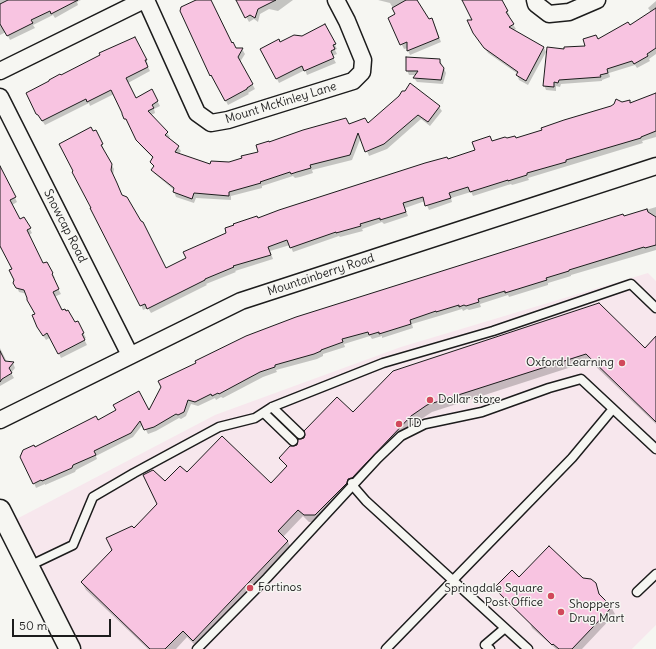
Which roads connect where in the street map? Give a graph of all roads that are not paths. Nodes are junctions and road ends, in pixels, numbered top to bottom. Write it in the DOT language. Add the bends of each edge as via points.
graph roads {
  1 [pos="145,0"];
  2 [pos="336,0"];
  3 [pos="535,0"];
  4 [pos="597,0"];
  5 [pos="0,72"];
  6 [pos="0,97"];
  7 [pos="656,166"];
  8 [pos="656,308"];
  9 [pos="130,355"];
  10 [pos="272,407"];
  11 [pos="612,410"];
  12 [pos="264,413"];
  13 [pos="0,420"];
  14 [pos="300,434"];
  15 [pos="293,440"];
  16 [pos="656,449"];
  17 [pos="350,485"];
  18 [pos="0,510"];
  19 [pos="29,566"];
  20 [pos="656,574"];
  21 [pos="453,581"];
  22 [pos="637,592"];
  23 [pos="505,628"];
  24 [pos="486,648"];
  25 [pos="70,649"];
  26 [pos="197,649"];
  27 [pos="386,649"];
  28 [pos="528,649"];
  1 -- 2 [label="street, Mount McKinley Lane" via="197,113 211,123 354,81 362,72 363,60 348,21"];
  1 -- 5 [label="street, Mount McKinley Lane"];
  3 -- 4 [label="street" via="536,4 549,14 569,12"];
  6 -- 9 [label="street, Snowcap Road"];
  7 -- 9 [label="street, Mountainberry Road" via="241,301"];
  8 -- 10 [label="lane" via="631,284 492,331 383,363"];
  9 -- 13 [label="street, Mountainberry Road"];
  10 -- 12 [label="lane"];
  10 -- 14 [label="lane"];
  11 -- 16 [label="lane"];
  11 -- 17 [label="lane" via="581,379 549,388 482,412 425,424 401,436"];
  11 -- 21 [label="lane" via="572,458"];
  12 -- 15 [label="lane"];
  12 -- 19 [label="lane" via="255,418 219,427 93,497 73,545"];
  17 -- 21 [label="lane"];
  17 -- 26 [label="lane" via="267,578"];
  18 -- 19 [label="street"];
  19 -- 25 [label="street"];
  20 -- 22 [label="lane"];
  21 -- 23 [label="lane"];
  21 -- 27 [label="lane"];
  23 -- 24 [label="lane"];
  23 -- 28 [label="lane"];
}
